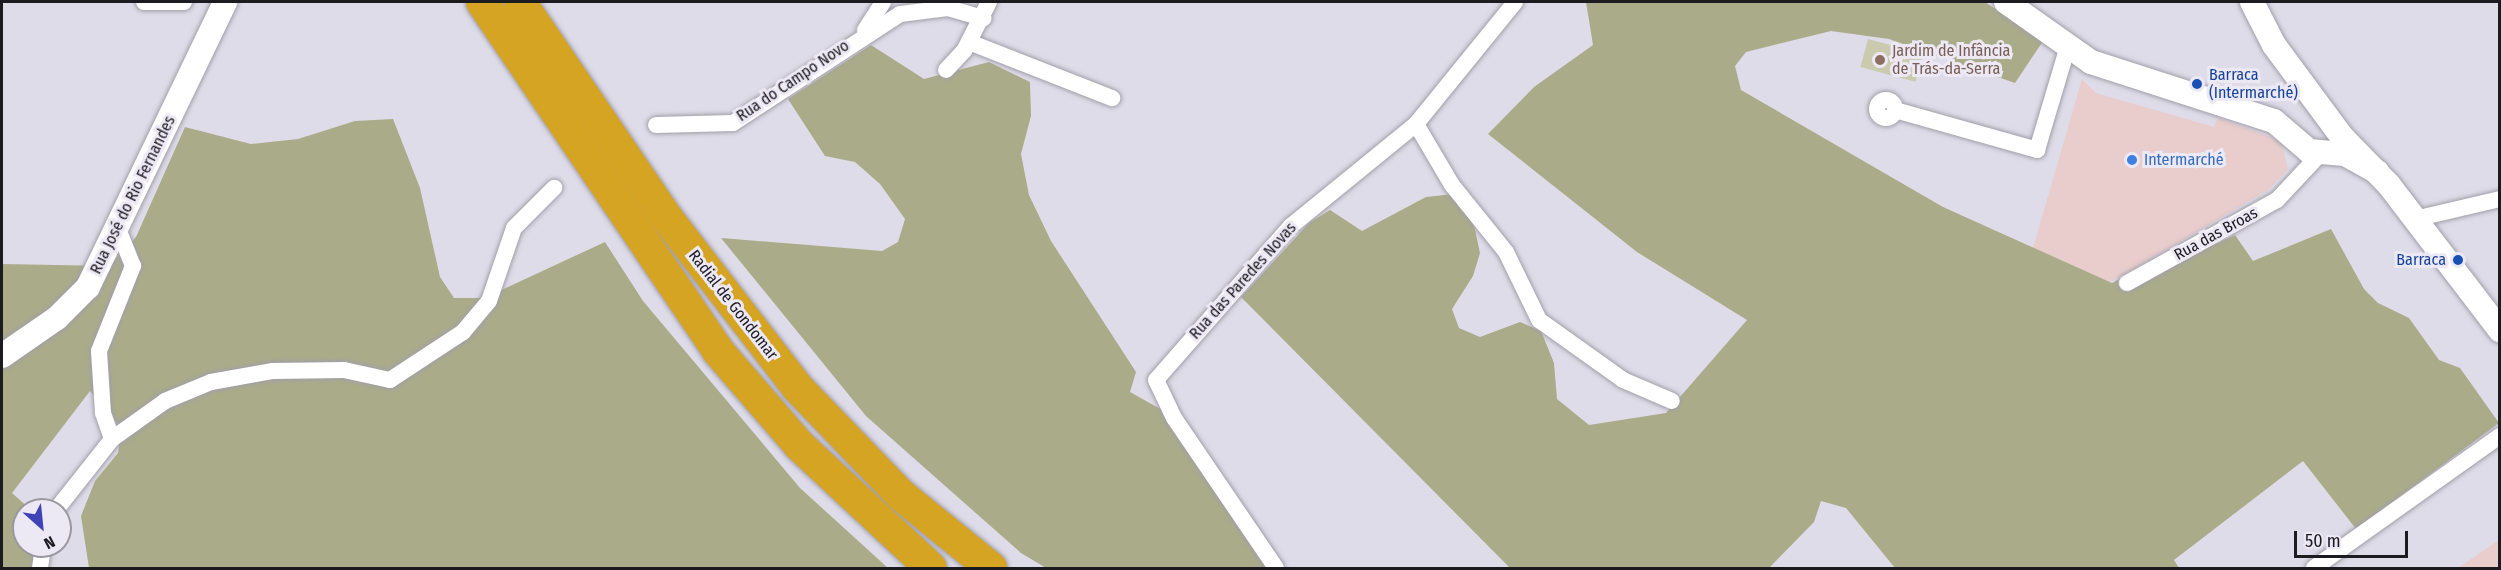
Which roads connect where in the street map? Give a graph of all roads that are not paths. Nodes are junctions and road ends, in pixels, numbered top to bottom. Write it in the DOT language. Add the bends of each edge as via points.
graph roads {
  1 [pos="144,2"];
  2 [pos="184,2"];
  3 [pos="225,2"];
  4 [pos="482,2"];
  5 [pos="520,2"];
  6 [pos="883,2"];
  7 [pos="989,2"];
  8 [pos="1515,2"];
  9 [pos="2007,2"];
  10 [pos="2252,2"];
  11 [pos="984,18"];
  12 [pos="858,38"];
  13 [pos="969,42"];
  14 [pos="2068,46"];
  15 [pos="946,70"];
  16 [pos="2305,86"];
  17 [pos="1112,98"];
  18 [pos="1895,110"];
  19 [pos="1416,124"];
  20 [pos="2333,124"];
  21 [pos="656,125"];
  22 [pos="2309,138"];
  23 [pos="2377,172"];
  24 [pos="554,188"];
  25 [pos="2499,199"];
  26 [pos="2415,219"];
  27 [pos="119,231"];
  28 [pos="2127,283"];
  29 [pos="2499,330"];
  30 [pos="2,356"];
  31 [pos="1672,401"];
  32 [pos="2499,435"];
  33 [pos="112,439"];
  34 [pos="65,498"];
  35 [pos="931,568"];
  36 [pos="991,568"];
  37 [pos="1276,568"];
  38 [pos="2314,568"];
  1 -- 2 [label="street"];
  3 -- 27 [label="main road, Rua José do Rio Fernandes"];
  4 -- 35 [label="highway" via="718,351 799,445"];
  5 -- 36 [label="highway, Radial de Gondomar" via="667,218 797,387 901,495"];
  6 -- 12 [label="street, Rua do Campo Novo"];
  7 -- 11 [label="street"];
  8 -- 19 [label="street, Rua das Paredes Novas"];
  9 -- 14 [label="main road"];
  10 -- 16 [label="main road"];
  11 -- 12 [label="street, Rua do Campo Novo" via="948,8 900,14"];
  11 -- 13 [label="street"];
  12 -- 21 [label="street, Rua do Campo Novo" via="733,123"];
  13 -- 15 [label="street"];
  13 -- 17 [label="street"];
  14 -- 18 [label="street" via="2037,150"];
  14 -- 22 [label="main road" via="2113,72 2274,121"];
  16 -- 20 [label="main road"];
  16 -- 22 [label="main road" via="2310,106"];
  19 -- 31 [label="street" via="1452,185 1506,252 1539,320 1623,380"];
  19 -- 37 [label="street, Rua das Paredes Novas" via="1291,226 1156,380 1174,418"];
  20 -- 22 [label="main road" via="2318,115"];
  20 -- 22 [label="main road" via="2336,142"];
  20 -- 23 [label="main road"];
  22 -- 23 [label="main road"];
  22 -- 28 [label="street, Rua das Broas" via="2300,176 2277,200"];
  23 -- 26 [label="main road"];
  24 -- 33 [label="street" via="514,228 489,302 463,332 390,380 332,370 273,371 211,382 165,401"];
  25 -- 26 [label="street"];
  26 -- 29 [label="main road"];
  27 -- 30 [label="main road, Rua José do Rio Fernandes" via="88,287 57,318"];
  27 -- 33 [label="street" via="133,266 99,351 103,413"];
  32 -- 38 [label="street"];
  33 -- 34 [label="street"];
}
